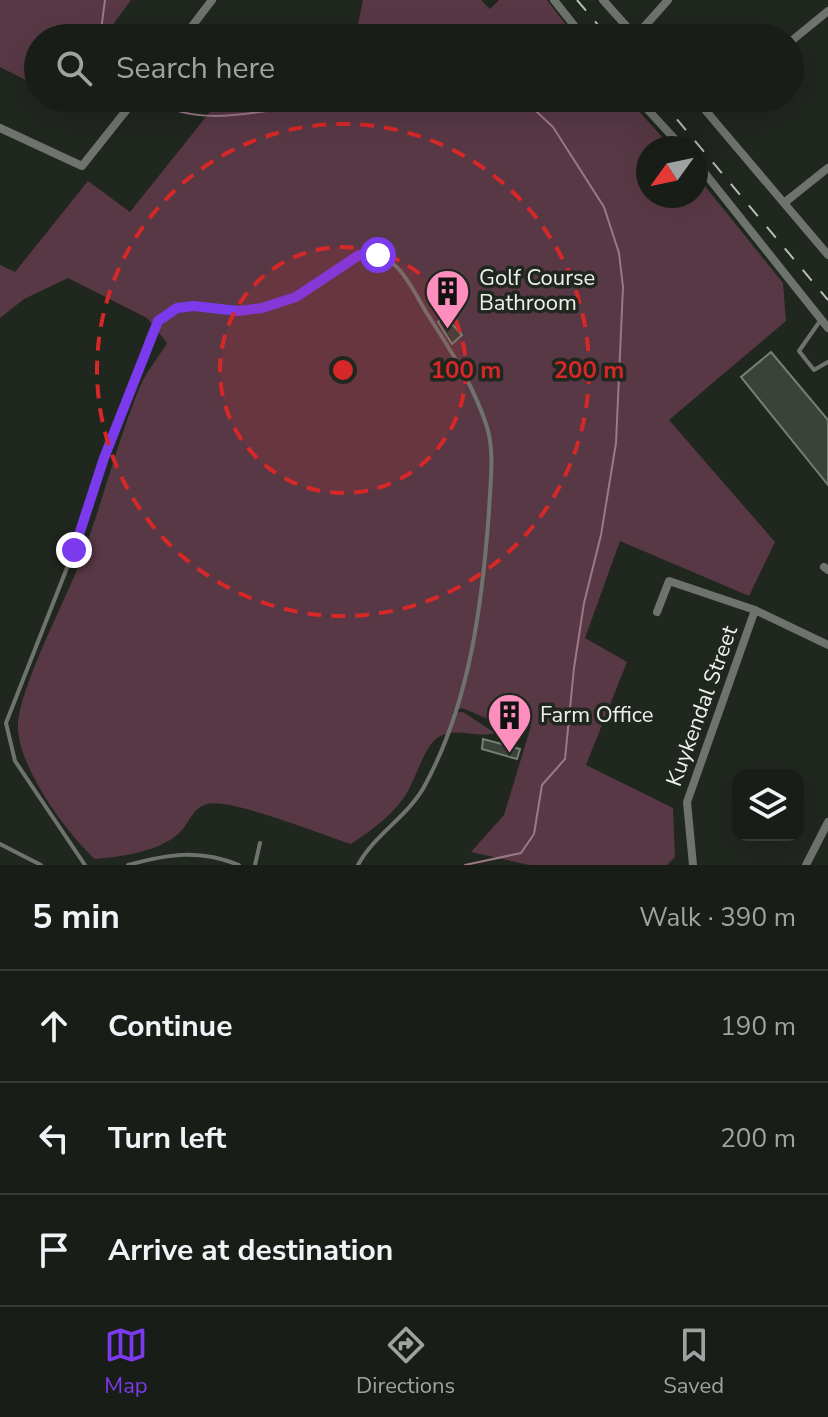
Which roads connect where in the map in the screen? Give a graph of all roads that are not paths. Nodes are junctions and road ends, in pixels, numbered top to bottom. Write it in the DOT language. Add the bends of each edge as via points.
graph roads {
  1 [pos="212,0"];
  2 [pos="554,0"];
  3 [pos="603,0"];
  4 [pos="668,0"];
  5 [pos="828,11"];
  6 [pos="194,24"];
  7 [pos="573,24"];
  8 [pos="624,24"];
  9 [pos="647,24"];
  10 [pos="804,31"];
  11 [pos="125,112"];
  12 [pos="650,112"];
  13 [pos="707,112"];
  14 [pos="0,128"];
  15 [pos="672,136"];
  16 [pos="828,168"];
  17 [pos="708,177"];
  18 [pos="784,203"];
  19 [pos="828,255"];
  20 [pos="821,319"];
  21 [pos="828,328"];
  22 [pos="828,362"];
  23 [pos="755,610"];
  24 [pos="657,612"];
  25 [pos="828,645"];
  26 [pos="828,822"];
  27 [pos="260,843"];
  28 [pos="0,844"];
  29 [pos="691,864"];
  30 [pos="41,865"];
  31 [pos="85,865"];
  32 [pos="128,865"];
  33 [pos="239,865"];
  34 [pos="255,865"];
  35 [pos="358,865"];
  36 [pos="806,865"];
  1 -- 6 [label="street"];
  2 -- 7 [label="street"];
  3 -- 8 [label="street"];
  4 -- 9 [label="street"];
  5 -- 10 [label="street"];
  11 -- 14 [label="street" via="82,166"];
  12 -- 15 [label="street"];
  13 -- 18 [label="street"];
  16 -- 18 [label="street"];
  17 -- 20 [label="street"];
  18 -- 19 [label="street"];
  20 -- 21 [label="street"];
  20 -- 22 [label="lane" via="799,351 814,370"];
  23 -- 24 [label="street" via="669,581"];
  23 -- 25 [label="street"];
  23 -- 29 [label="street, Kuykendal Street" via="687,802"];
  26 -- 36 [label="street"];
  27 -- 34 [label="lane"];
  28 -- 30 [label="lane"];
  31 -- 35 [label="lane" via="15,761 6,723 148,339 158,321 177,308 262,308 296,297 359,255 378,255 402,270 463,370 488,429 492,462 479,620 451,726 422,790"];
  32 -- 33 [label="lane" via="190,853"];
}
